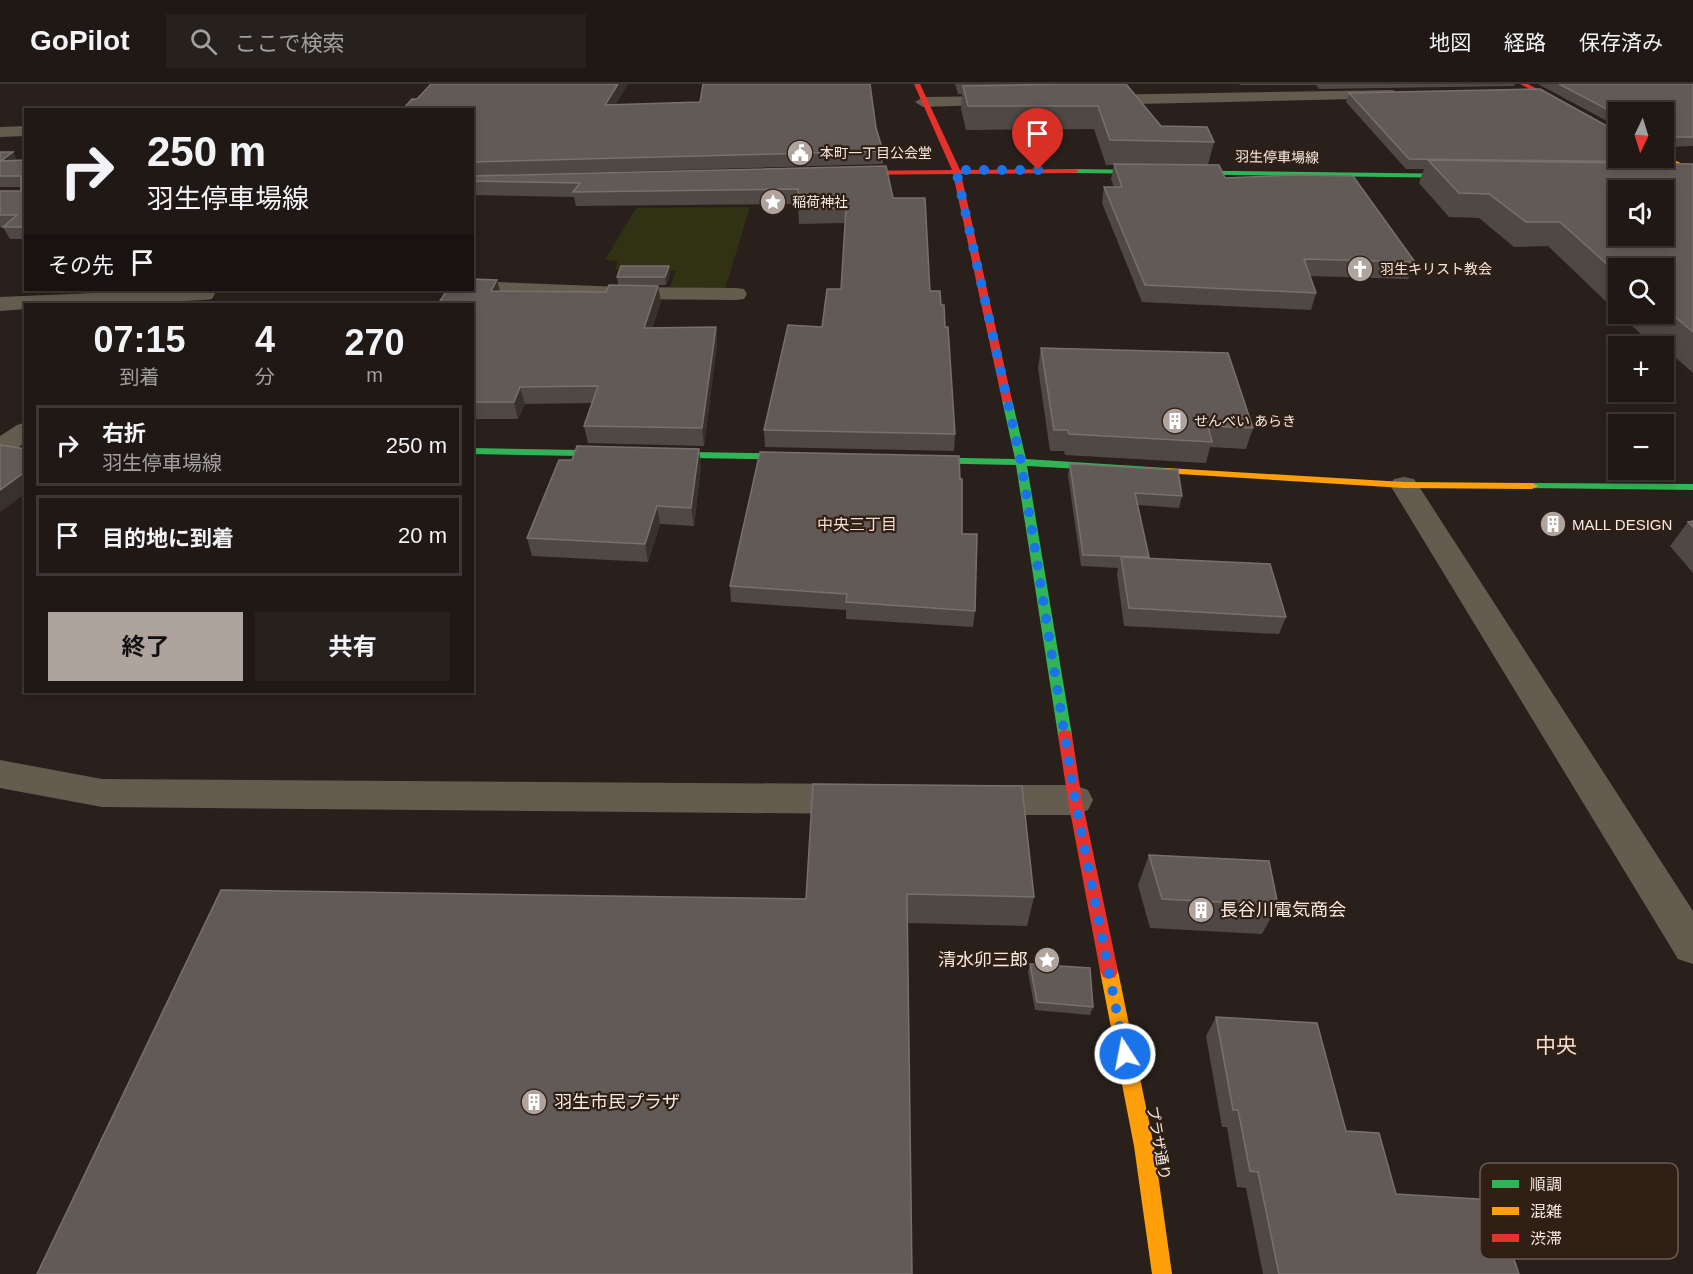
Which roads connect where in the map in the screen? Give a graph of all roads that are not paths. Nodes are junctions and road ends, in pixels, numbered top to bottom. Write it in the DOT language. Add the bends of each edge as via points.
graph roads {
  1 [pos="917,84"];
  2 [pos="1519,88"];
  3 [pos="1538,93"];
  4 [pos="1408,95"];
  5 [pos="1077,100"];
  6 [pos="1017,101"];
  7 [pos="923,102"];
  8 [pos="1608,129"];
  9 [pos="24,131"];
  10 [pos="0,132"];
  11 [pos="1674,162"];
  12 [pos="956,170"];
  13 [pos="1693,172"];
  14 [pos="828,174"];
  15 [pos="1482,177"];
  16 [pos="1678,180"];
  17 [pos="1693,180"];
  18 [pos="474,288"];
  19 [pos="736,294"];
  20 [pos="201,296"];
  21 [pos="24,303"];
  22 [pos="25,303"];
  23 [pos="0,304"];
  24 [pos="0,421"];
  25 [pos="24,421"];
  26 [pos="24,431"];
  27 [pos="0,448"];
  28 [pos="474,451"];
  29 [pos="818,458"];
  30 [pos="901,459"];
  31 [pos="1021,462"];
  32 [pos="1404,485"];
  33 [pos="1693,487"];
  34 [pos="0,774"];
  35 [pos="885,799"];
  36 [pos="945,799"];
  37 [pos="1075,800"];
  38 [pos="1693,946"];
  39 [pos="1162,1274"];
  1 -- 7 [label="street"];
  2 -- 3 [label="street"];
  3 -- 8 [label="street"];
  4 -- 5 [label="street"];
  6 -- 7 [label="street"];
  7 -- 12 [label="street"];
  9 -- 10 [label="street"];
  11 -- 13 [label="street"];
  12 -- 14 [label="street, 羽生停車場線"];
  12 -- 15 [label="street, 羽生停車場線"];
  12 -- 31 [label="street, プラザ通り"];
  16 -- 17 [label="street"];
  18 -- 19 [label="street"];
  20 -- 22 [label="street"];
  21 -- 23 [label="street"];
  24 -- 25 [label="street"];
  26 -- 27 [label="street"];
  28 -- 29 [label="street"];
  30 -- 31 [label="street"];
  31 -- 32 [label="street"];
  31 -- 37 [label="street, プラザ通り"];
  32 -- 33 [label="street"];
  32 -- 38 [label="street"];
  34 -- 35 [label="street" via="102,793"];
  36 -- 37 [label="street"];
  37 -- 39 [label="street, プラザ通り" via="1144,1146"];
}
